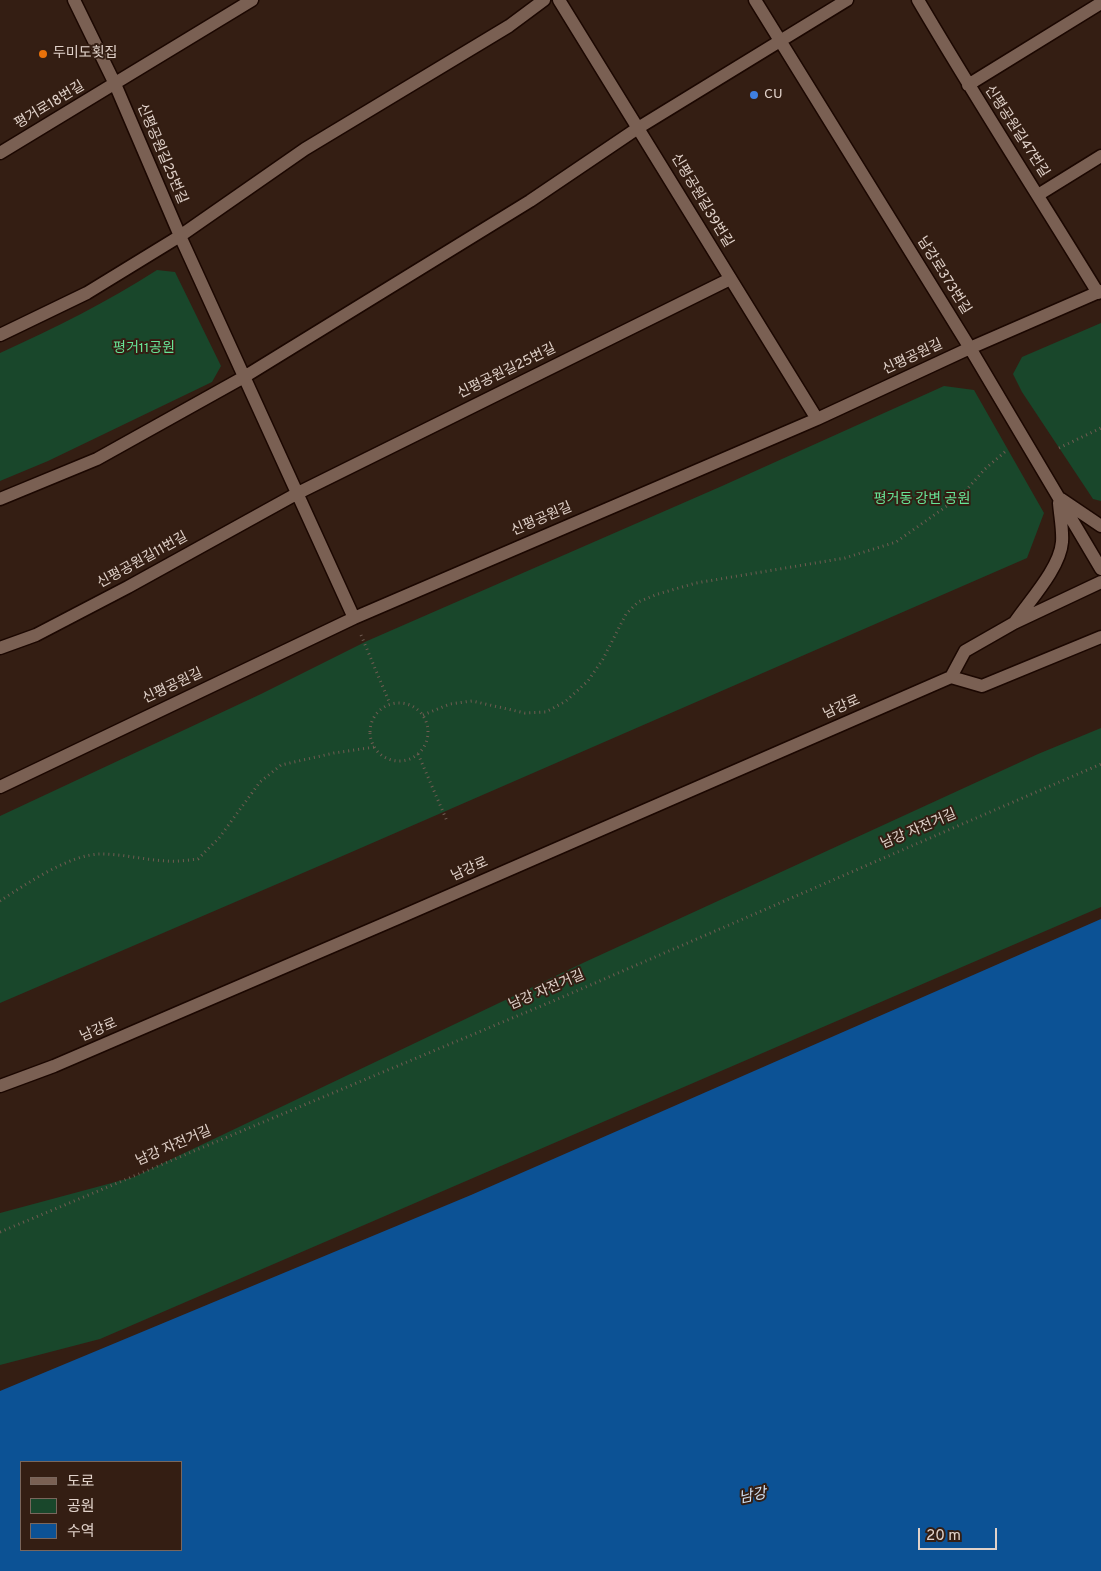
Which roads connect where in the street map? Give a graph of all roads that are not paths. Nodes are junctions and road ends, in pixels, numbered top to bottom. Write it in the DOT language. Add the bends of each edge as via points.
graph roads {
  1 [pos="74,0"];
  2 [pos="252,0"];
  3 [pos="544,0"];
  4 [pos="559,0"];
  5 [pos="755,0"];
  6 [pos="847,0"];
  7 [pos="918,0"];
  8 [pos="1101,3"];
  9 [pos="781,42"];
  10 [pos="115,84"];
  11 [pos="968,85"];
  12 [pos="638,128"];
  13 [pos="0,153"];
  14 [pos="1101,156"];
  15 [pos="1038,195"];
  16 [pos="180,236"];
  17 [pos="730,279"];
  18 [pos="1099,292"];
  19 [pos="0,336"];
  20 [pos="970,348"];
  21 [pos="244,377"];
  22 [pos="817,419"];
  23 [pos="298,493"];
  24 [pos="1059,498"];
  25 [pos="0,499"];
  26 [pos="1101,526"];
  27 [pos="1101,569"];
  28 [pos="1101,582"];
  29 [pos="354,618"];
  30 [pos="1014,623"];
  31 [pos="1101,637"];
  32 [pos="0,648"];
  33 [pos="951,676"];
  34 [pos="0,787"];
  35 [pos="0,1086"];
  1 -- 10 [label="street, 신평공원길25번길"];
  2 -- 10 [label="street, 평거로18번길"];
  3 -- 16 [label="street" via="510,26 305,149"];
  4 -- 12 [label="street, 신평공원길39번길"];
  5 -- 9 [label="street, 남강로373번길"];
  6 -- 9 [label="street"];
  7 -- 11 [label="street, 신평공원길47번길"];
  8 -- 11 [label="street, 신평공원길47번길"];
  9 -- 12 [label="street"];
  9 -- 20 [label="street, 남강로373번길"];
  10 -- 13 [label="street, 평거로18번길"];
  10 -- 16 [label="street, 신평공원길25번길"];
  11 -- 15 [label="street, 신평공원길47번길"];
  12 -- 17 [label="street, 신평공원길39번길"];
  12 -- 21 [label="street" via="530,201"];
  14 -- 15 [label="street, 신평공원길47번길"];
  15 -- 18 [label="street, 신평공원길47번길"];
  16 -- 19 [label="street" via="87,293"];
  16 -- 21 [label="street, 신평공원길25번길"];
  17 -- 22 [label="street, 신평공원길39번길"];
  17 -- 23 [label="street, 신평공원길25번길"];
  18 -- 20 [label="street, 신평공원길"];
  20 -- 22 [label="street, 신평공원길"];
  20 -- 24 [label="street, 남강로373번길"];
  21 -- 23 [label="street, 신평공원길25번길"];
  21 -- 25 [label="street" via="97,459"];
  22 -- 29 [label="street, 신평공원길"];
  23 -- 29 [label="street, 신평공원길25번길"];
  23 -- 32 [label="street, 신평공원길11번길" via="120,591 36,634"];
  24 -- 26 [label="street"];
  24 -- 27 [label="street, 남강로373번길"];
  24 -- 30 [label="street" via="1060,552"];
  28 -- 30 [label="street"];
  29 -- 34 [label="street, 신평공원길"];
  30 -- 33 [label="street" via="965,651"];
  31 -- 33 [label="street" via="982,686"];
  33 -- 35 [label="street, 남강로" via="398,918 54,1066"];
}
